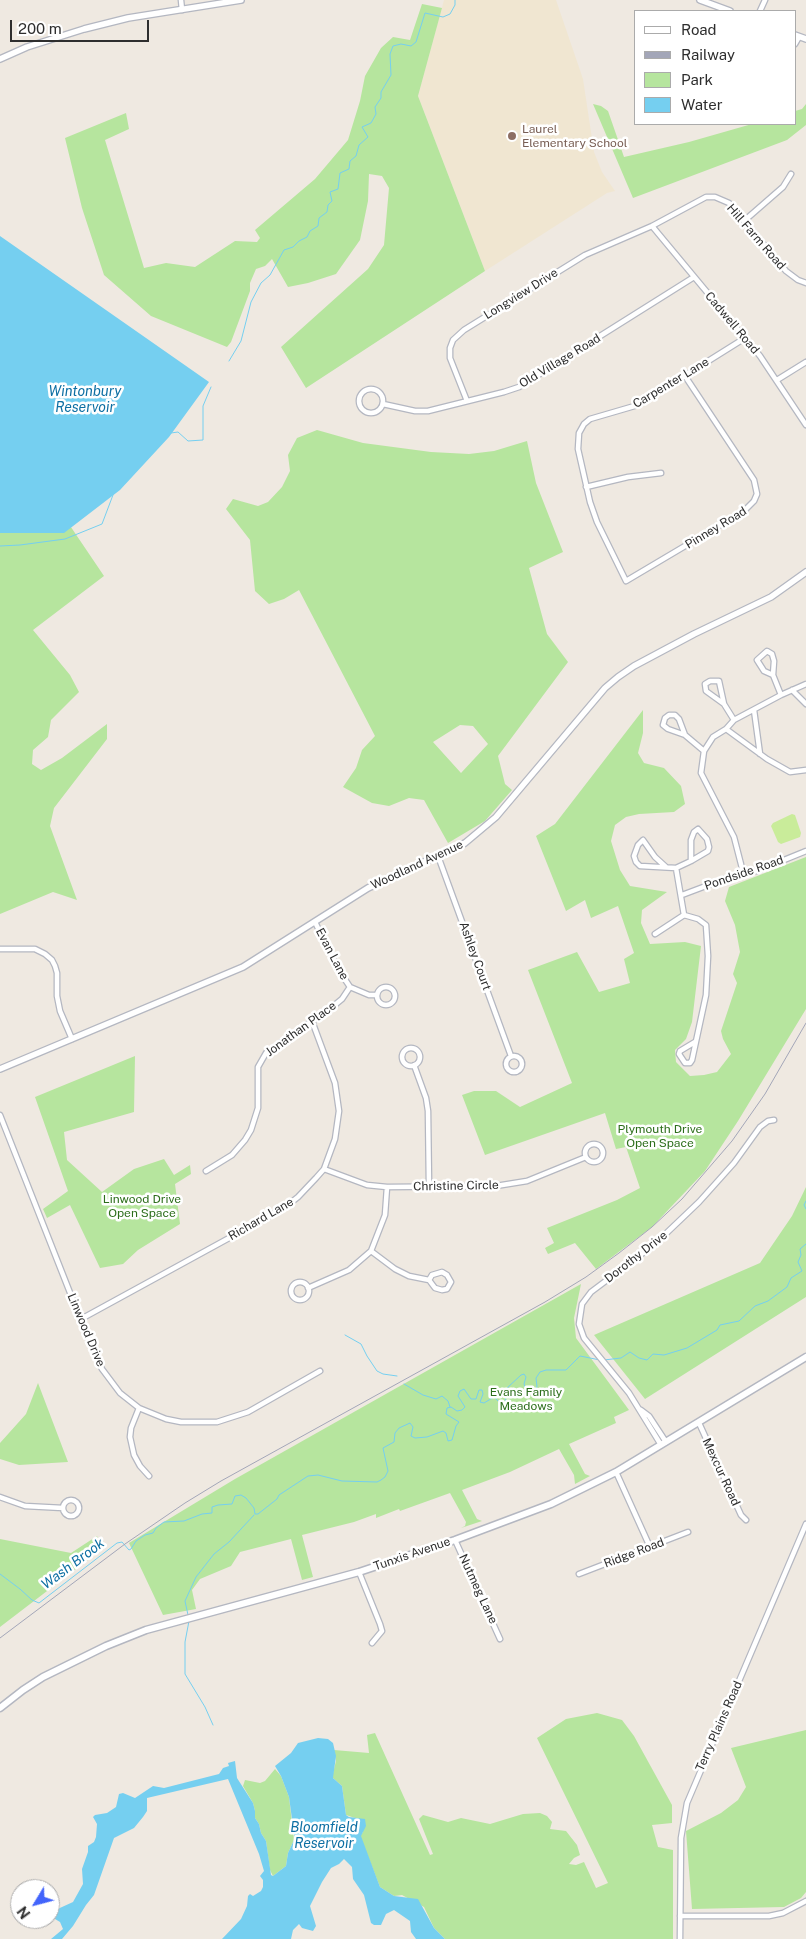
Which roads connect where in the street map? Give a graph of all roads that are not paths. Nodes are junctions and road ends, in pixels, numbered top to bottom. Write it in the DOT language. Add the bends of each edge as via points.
graph roads {
  1 [pos="181,0"];
  2 [pos="241,0"];
  3 [pos="700,0"];
  4 [pos="182,10"];
  5 [pos="727,10"];
  6 [pos="797,36"];
  7 [pos="806,39"];
  8 [pos="0,59"];
  9 [pos="791,174"];
  10 [pos="744,221"];
  11 [pos="652,226"];
  12 [pos="694,277"];
  13 [pos="806,283"];
  14 [pos="745,338"];
  15 [pos="806,362"];
  16 [pos="685,376"];
  17 [pos="777,380"];
  18 [pos="467,401"];
  19 [pos="382,404"];
  20 [pos="806,425"];
  21 [pos="661,474"];
  22 [pos="586,487"];
  23 [pos="806,572"];
  24 [pos="626,582"];
  25 [pos="773,675"];
  26 [pos="806,684"];
  27 [pos="792,690"];
  28 [pos="781,695"];
  29 [pos="724,704"];
  30 [pos="806,704"];
  31 [pos="754,710"];
  32 [pos="734,720"];
  33 [pos="726,729"];
  34 [pos="685,735"];
  35 [pos="704,751"];
  36 [pos="760,754"];
  37 [pos="806,770"];
  38 [pos="806,851"];
  39 [pos="438,856"];
  40 [pos="691,861"];
  41 [pos="666,867"];
  42 [pos="676,868"];
  43 [pos="743,872"];
  44 [pos="682,895"];
  45 [pos="684,915"];
  46 [pos="315,922"];
  47 [pos="655,934"];
  48 [pos="0,949"];
  49 [pos="350,988"];
  50 [pos="377,995"];
  51 [pos="312,1021"];
  52 [pos="72,1039"];
  53 [pos="695,1042"];
  54 [pos="511,1056"];
  55 [pos="414,1065"];
  56 [pos="0,1069"];
  57 [pos="0,1115"];
  58 [pos="774,1120"];
  59 [pos="586,1157"];
  60 [pos="324,1168"];
  61 [pos="206,1171"];
  62 [pos="429,1186"];
  63 [pos="387,1188"];
  64 [pos="371,1251"];
  65 [pos="429,1280"];
  66 [pos="308,1288"];
  67 [pos="80,1319"];
  68 [pos="806,1357"];
  69 [pos="320,1372"];
  70 [pos="139,1408"];
  71 [pos="699,1422"];
  72 [pos="663,1444"];
  73 [pos="616,1472"];
  74 [pos="149,1476"];
  75 [pos="0,1497"];
  76 [pos="63,1508"];
  77 [pos="746,1520"];
  78 [pos="806,1524"];
  79 [pos="688,1532"];
  80 [pos="455,1540"];
  81 [pos="650,1547"];
  82 [pos="359,1572"];
  83 [pos="579,1574"];
  84 [pos="500,1639"];
  85 [pos="372,1643"];
  86 [pos="0,1708"];
  87 [pos="806,1901"];
  88 [pos="680,1916"];
  89 [pos="680,1939"];
  1 -- 4 [label="street"];
  2 -- 4 [label="street"];
  3 -- 5 [label="street"];
  4 -- 8 [label="street" via="84,29"];
  6 -- 7 [label="street"];
  9 -- 10 [label="street" via="783,187"];
  10 -- 11 [label="street, Hill Farm Road" via="729,203 706,197"];
  10 -- 13 [label="street, Hill Farm Road" via="786,271"];
  11 -- 12 [label="street, Cadwell Road"];
  11 -- 18 [label="street, Longview Drive" via="585,254 453,340 450,358"];
  12 -- 14 [label="street, Cadwell Road"];
  12 -- 18 [label="street, Old Village Road" via="530,381 504,392"];
  14 -- 16 [label="street, Carpenter Lane"];
  14 -- 17 [label="street, Cadwell Road"];
  15 -- 17 [label="street"];
  16 -- 22 [label="street, Carpenter Lane" via="638,405 599,415 584,424 577,440"];
  16 -- 24 [label="street, Pinney Road" via="754,480 757,494 744,511"];
  17 -- 20 [label="street, Cadwell Road"];
  18 -- 19 [label="street, Old Village Road" via="428,411"];
  19 -- 19 [label="street, Old Village Road" via="378,410 366,412 360,406 359,398 363,392 374,389 382,396"];
  21 -- 22 [label="street" via="628,477"];
  22 -- 24 [label="street, Carpenter Lane" via="596,522"];
  23 -- 39 [label="street, Woodland Avenue" via="771,597 694,634 618,677 605,688 496,817 465,843"];
  25 -- 25 [label="street" via="774,661 767,650 757,660 764,671"];
  25 -- 28 [label="street"];
  26 -- 27 [label="street"];
  27 -- 28 [label="street"];
  27 -- 30 [label="street"];
  28 -- 31 [label="street"];
  29 -- 29 [label="street" via="719,681 710,681 706,684 706,691"];
  29 -- 32 [label="street"];
  31 -- 32 [label="street"];
  31 -- 36 [label="street"];
  32 -- 33 [label="street"];
  33 -- 35 [label="street" via="713,738"];
  33 -- 36 [label="street"];
  34 -- 34 [label="street" via="675,715 665,718 663,725"];
  34 -- 35 [label="street"];
  35 -- 43 [label="street" via="701,773 734,837"];
  36 -- 37 [label="street" via="790,772"];
  38 -- 43 [label="street, Pondside Road" via="757,871"];
  39 -- 46 [label="street, Woodland Avenue" via="368,888"];
  39 -- 54 [label="street, Ashley Court"];
  40 -- 40 [label="street" via="709,846 707,838 698,829 691,840"];
  40 -- 42 [label="street"];
  41 -- 41 [label="street" via="640,866 636,862 634,856 642,840"];
  41 -- 42 [label="street"];
  42 -- 44 [label="street"];
  43 -- 44 [label="street, Pondside Road"];
  44 -- 45 [label="street"];
  45 -- 47 [label="street"];
  45 -- 53 [label="street" via="706,925 707,933 706,995"];
  46 -- 49 [label="street, Evan Lane"];
  46 -- 52 [label="street, Woodland Avenue" via="243,967"];
  48 -- 52 [label="street" via="35,949 52,960 60,1011"];
  49 -- 50 [label="street, Evan Lane"];
  49 -- 51 [label="street, Jonathan Place" via="342,999"];
  50 -- 50 [label="street, Evan Lane" via="379,1001 387,1005 396,997 387,986"];
  51 -- 60 [label="street, Richard Lane" via="335,1083 339,1111 335,1139"];
  51 -- 61 [label="street, Jonathan Place" via="271,1048 261,1059 257,1073 258,1108 251,1130 232,1156"];
  52 -- 56 [label="street, Woodland Avenue"];
  53 -- 53 [label="street" via="692,1060 685,1063 681,1060 680,1051"];
  55 -- 55 [label="street" via="419,1060 419,1052 407,1049 403,1060"];
  55 -- 62 [label="street" via="428,1111"];
  57 -- 67 [label="street, Linwood Drive"];
  58 -- 72 [label="street, Dorothy Drive" via="760,1127 734,1163 678,1223 587,1297 580,1310 579,1324 584,1338"];
  59 -- 59 [label="street, Christine Circle" via="596,1162 601,1159 603,1150 591,1145 585,1151"];
  59 -- 62 [label="street, Christine Circle" via="514,1184"];
  60 -- 63 [label="street, Christine Circle" via="350,1180"];
  60 -- 67 [label="street, Richard Lane" via="284,1208"];
  62 -- 63 [label="street, Christine Circle"];
  63 -- 64 [label="street" via="385,1215"];
  64 -- 65 [label="street" via="395,1269"];
  64 -- 66 [label="street" via="349,1270"];
  65 -- 65 [label="street" via="435,1288 442,1290 447,1289 451,1282 442,1272 432,1275"];
  67 -- 70 [label="street, Linwood Drive" via="102,1369 120,1393"];
  68 -- 71 [label="main road, Tunxis Avenue"];
  69 -- 70 [label="street, Linwood Drive" via="248,1412 217,1422 180,1422"];
  70 -- 74 [label="street" via="130,1428 130,1437 134,1455"];
  71 -- 72 [label="main road, Tunxis Avenue"];
  71 -- 77 [label="street, Mexcur Road"];
  72 -- 73 [label="main road, Tunxis Avenue"];
  73 -- 80 [label="main road, Tunxis Avenue" via="551,1504"];
  73 -- 81 [label="street"];
  75 -- 76 [label="street" via="25,1506"];
  78 -- 88 [label="street, Terry Plains Road" via="687,1803 681,1838"];
  79 -- 81 [label="street, Ridge Road"];
  80 -- 82 [label="main road, Tunxis Avenue"];
  80 -- 84 [label="street, Nutmeg Lane"];
  81 -- 83 [label="street, Ridge Road"];
  82 -- 85 [label="street" via="382,1631"];
  82 -- 86 [label="main road, Tunxis Avenue" via="188,1617 133,1635 36,1682"];
  87 -- 88 [label="street" via="769,1916"];
  88 -- 89 [label="street, Terry Plains Road"];
}
